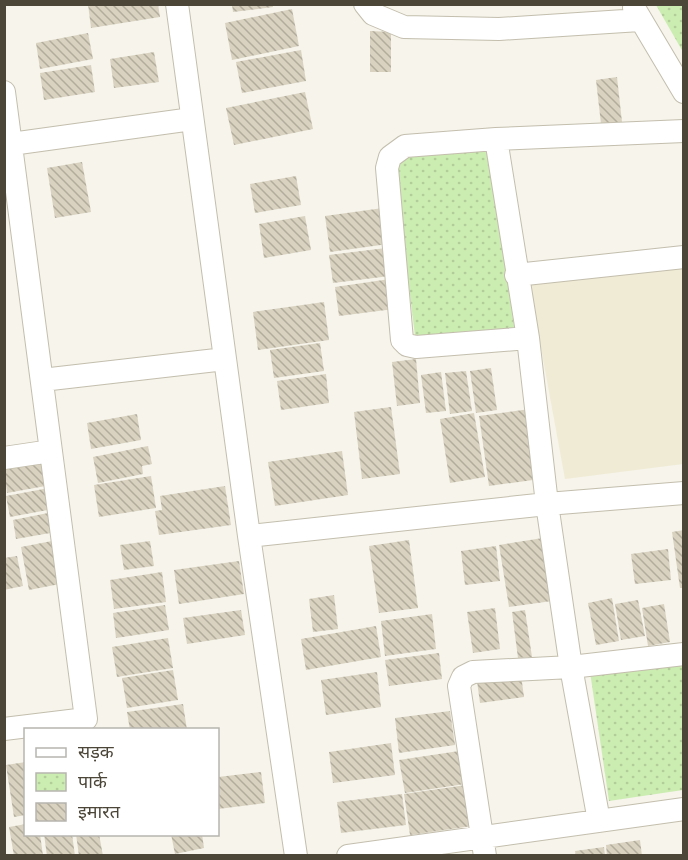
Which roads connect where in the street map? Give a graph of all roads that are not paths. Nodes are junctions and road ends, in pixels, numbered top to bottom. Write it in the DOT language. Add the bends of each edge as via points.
graph roads {
  1 [pos="177,4"];
  2 [pos="365,4"];
  3 [pos="636,12"];
  4 [pos="4,92"];
  5 [pos="684,92"];
  6 [pos="192,119"];
  7 [pos="684,131"];
  8 [pos="496,139"];
  9 [pos="8,144"];
  10 [pos="684,257"];
  11 [pos="516,274"];
  12 [pos="528,338"];
  13 [pos="225,359"];
  14 [pos="42,380"];
  15 [pos="51,451"];
  16 [pos="4,458"];
  17 [pos="684,493"];
  18 [pos="548,504"];
  19 [pos="249,536"];
  20 [pos="684,654"];
  21 [pos="571,668"];
  22 [pos="4,729"];
  23 [pos="684,809"];
  24 [pos="599,821"];
  25 [pos="483,846"];
  26 [pos="296,855"];
  27 [pos="348,855"];
  1 -- 6 [label="street"];
  2 -- 3 [label="street" via="379,18 404,27 499,29"];
  3 -- 5 [label="street"];
  4 -- 9 [label="street"];
  6 -- 9 [label="street"];
  6 -- 13 [label="street"];
  7 -- 8 [label="street"];
  8 -- 11 [label="street"];
  8 -- 12 [label="street" via="405,146 390,157 387,168 399,328 402,340 416,347"];
  9 -- 14 [label="street"];
  10 -- 11 [label="street"];
  11 -- 12 [label="street"];
  12 -- 18 [label="street"];
  13 -- 14 [label="street"];
  13 -- 19 [label="street"];
  14 -- 15 [label="street"];
  15 -- 16 [label="street"];
  15 -- 22 [label="street" via="86,719"];
  17 -- 18 [label="street"];
  18 -- 19 [label="street"];
  18 -- 21 [label="street"];
  19 -- 26 [label="street"];
  20 -- 21 [label="street"];
  21 -- 24 [label="street"];
  21 -- 25 [label="street" via="473,672 463,677 459,686"];
  23 -- 24 [label="street"];
  24 -- 25 [label="street"];
  25 -- 27 [label="street"];
}
